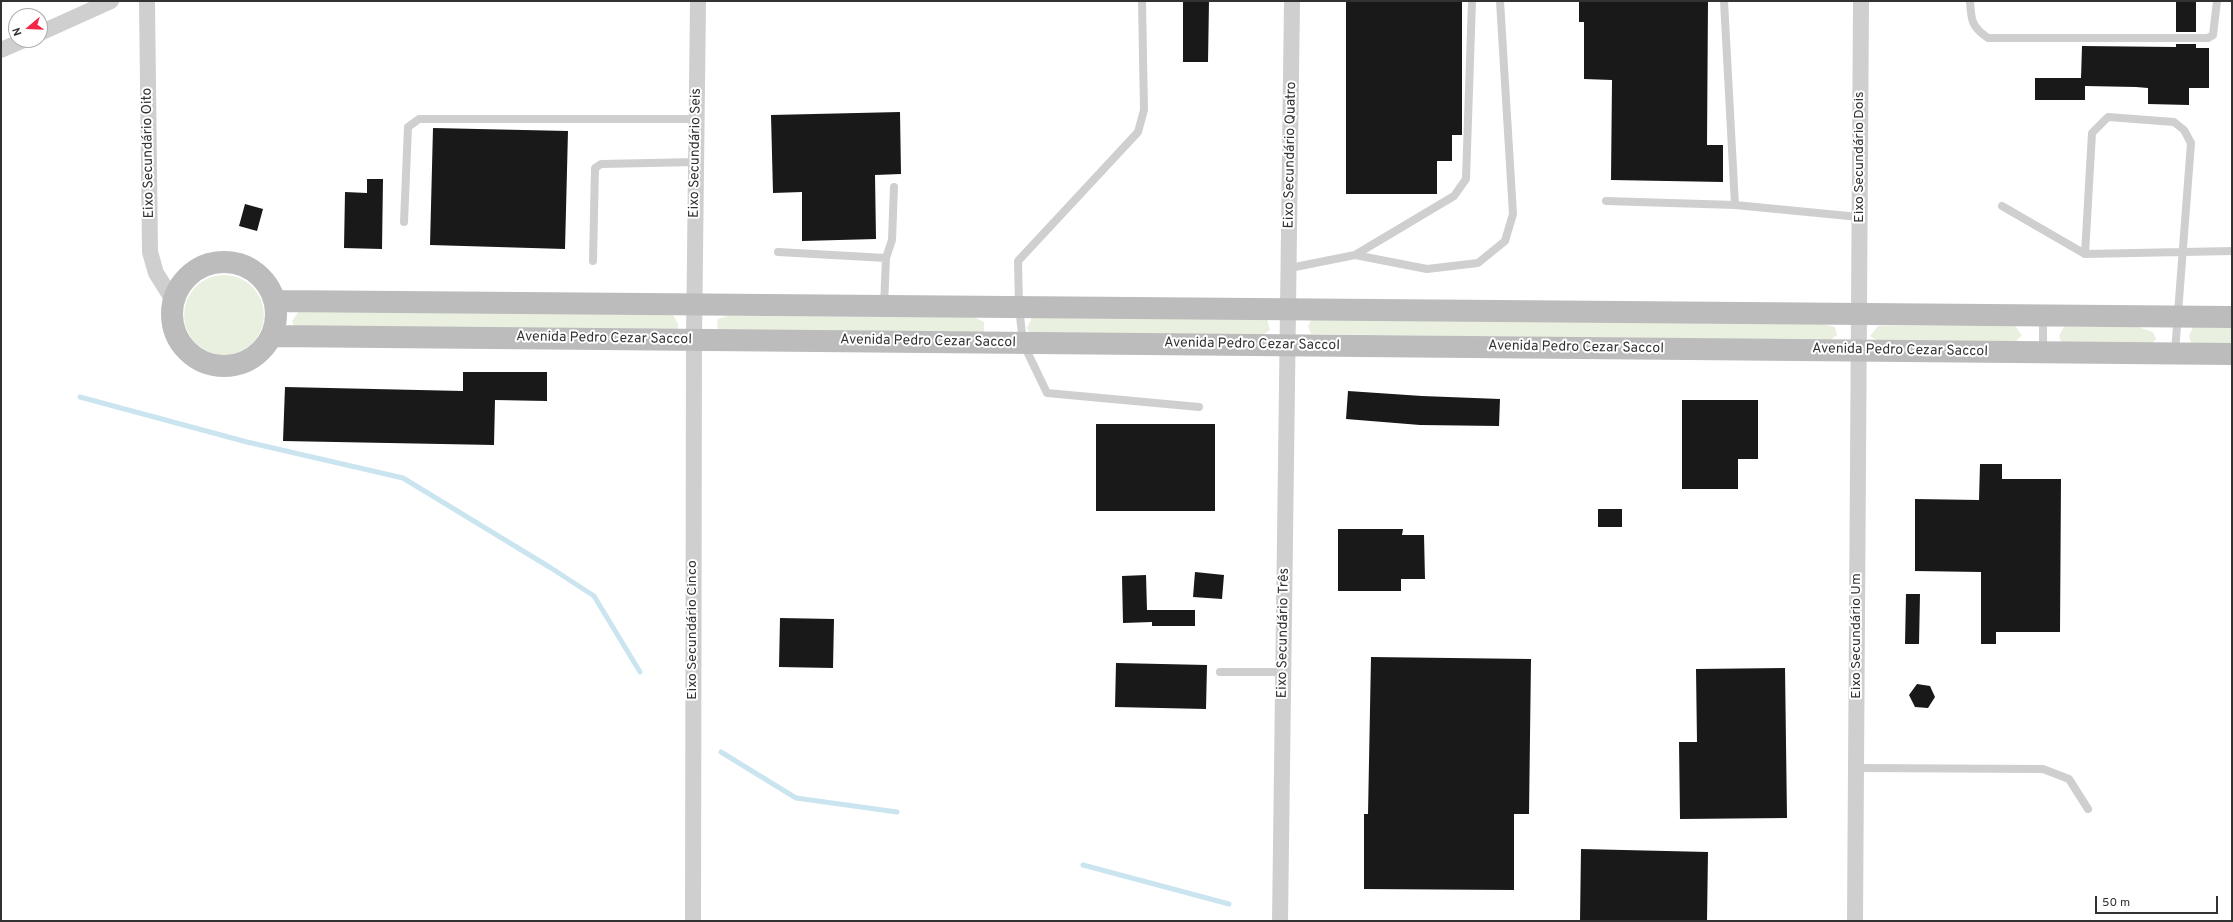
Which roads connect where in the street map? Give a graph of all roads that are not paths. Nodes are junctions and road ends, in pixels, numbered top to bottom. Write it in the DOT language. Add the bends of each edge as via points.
graph roads {
  1 [pos="111,1"];
  2 [pos="147,1"];
  3 [pos="698,1"];
  4 [pos="1142,1"];
  5 [pos="1292,1"];
  6 [pos="1472,1"];
  7 [pos="1500,1"];
  8 [pos="1724,1"];
  9 [pos="1861,1"];
  10 [pos="1970,1"];
  11 [pos="2217,1"];
  12 [pos="48,29"];
  13 [pos="696,119"];
  14 [pos="696,162"];
  15 [pos="894,186"];
  16 [pos="1606,201"];
  17 [pos="1735,205"];
  18 [pos="2002,206"];
  19 [pos="1859,217"];
  20 [pos="404,222"];
  21 [pos="2232,251"];
  22 [pos="778,252"];
  23 [pos="2182,252"];
  24 [pos="2085,254"];
  25 [pos="1355,255"];
  26 [pos="886,258"];
  27 [pos="593,261"];
  28 [pos="1290,268"];
  29 [pos="173,300"];
  30 [pos="276,301"];
  31 [pos="695,304"];
  32 [pos="884,306"];
  33 [pos="1019,307"];
  34 [pos="1289,309"];
  35 [pos="1859,314"];
  36 [pos="2043,315"];
  37 [pos="2177,316"];
  38 [pos="2232,317"];
  39 [pos="273,336"];
  40 [pos="694,340"];
  41 [pos="1023,343"];
  42 [pos="1289,345"];
  43 [pos="1858,350"];
  44 [pos="2044,352"];
  45 [pos="2175,353"];
  46 [pos="2232,354"];
  47 [pos="1199,407"];
  48 [pos="1220,672"];
  49 [pos="1284,672"];
  50 [pos="1856,768"];
  51 [pos="2088,809"];
  52 [pos="693,921"];
  53 [pos="1280,921"];
  54 [pos="1855,921"];
  1 -- 12 [label="street"];
  2 -- 29 [label="street, Eixo Secundário Oito" via="150,252 156,273"];
  3 -- 13 [label="street, Eixo Secundário Seis"];
  4 -- 33 [label="lane" via="1144,110 1138,132 1018,261"];
  5 -- 28 [label="street, Eixo Secundário Quatro"];
  6 -- 25 [label="lane" via="1466,179 1454,196"];
  7 -- 25 [label="lane" via="1513,214 1505,241 1478,263 1427,269"];
  8 -- 17 [label="lane"];
  9 -- 19 [label="street, Eixo Secundário Dois"];
  10 -- 11 [label="lane" via="1970,17 1976,30 1988,38 2208,38 2213,35 2215,29"];
  13 -- 14 [label="street, Eixo Secundário Seis"];
  13 -- 20 [label="lane" via="419,119 408,127"];
  14 -- 27 [label="lane" via="601,164 595,168"];
  14 -- 31 [label="street, Eixo Secundário Seis"];
  15 -- 26 [label="lane" via="892,240"];
  16 -- 17 [label="lane"];
  17 -- 19 [label="lane"];
  18 -- 24 [label="lane"];
  19 -- 35 [label="street, Eixo Secundário Dois"];
  21 -- 23 [label="lane"];
  22 -- 26 [label="lane"];
  23 -- 24 [label="lane"];
  23 -- 24 [label="lane" via="2191,143 2184,130 2174,122 2108,117 2092,133"];
  23 -- 37 [label="lane"];
  25 -- 28 [label="lane"];
  26 -- 32 [label="lane"];
  28 -- 34 [label="street, Eixo Secundário Quatro"];
  29 -- 30 [label="street" via="187,276 211,262 238,263 262,277"];
  29 -- 39 [label="street" via="172,326 184,350 206,364 232,367 250,360 256,357"];
  30 -- 31 [label="street"];
  30 -- 39 [label="street" via="277,319"];
  31 -- 32 [label="street"];
  31 -- 40 [label="street, Eixo Secundário Seis"];
  32 -- 33 [label="street"];
  33 -- 34 [label="street"];
  33 -- 41 [label="lane"];
  34 -- 35 [label="street"];
  34 -- 42 [label="street, Eixo Secundário Três"];
  35 -- 36 [label="street"];
  35 -- 43 [label="street, Eixo Secundário Dois"];
  36 -- 37 [label="street"];
  36 -- 44 [label="lane"];
  37 -- 38 [label="street"];
  37 -- 45 [label="lane"];
  39 -- 40 [label="street, Avenida Pedro Cezar Saccol"];
  40 -- 41 [label="street, Avenida Pedro Cezar Saccol"];
  40 -- 52 [label="street, Eixo Secundário Cinco"];
  41 -- 42 [label="street, Avenida Pedro Cezar Saccol"];
  41 -- 47 [label="lane" via="1047,393"];
  42 -- 43 [label="street, Avenida Pedro Cezar Saccol"];
  42 -- 49 [label="street, Eixo Secundário Três"];
  43 -- 44 [label="street, Avenida Pedro Cezar Saccol"];
  43 -- 50 [label="street, Eixo Secundário Um"];
  44 -- 45 [label="street, Avenida Pedro Cezar Saccol"];
  45 -- 46 [label="street, Avenida Pedro Cezar Saccol"];
  48 -- 49 [label="lane"];
  49 -- 53 [label="street, Eixo Secundário Três"];
  50 -- 51 [label="lane" via="2043,769 2069,780"];
  50 -- 54 [label="street, Eixo Secundário Um"];
}
